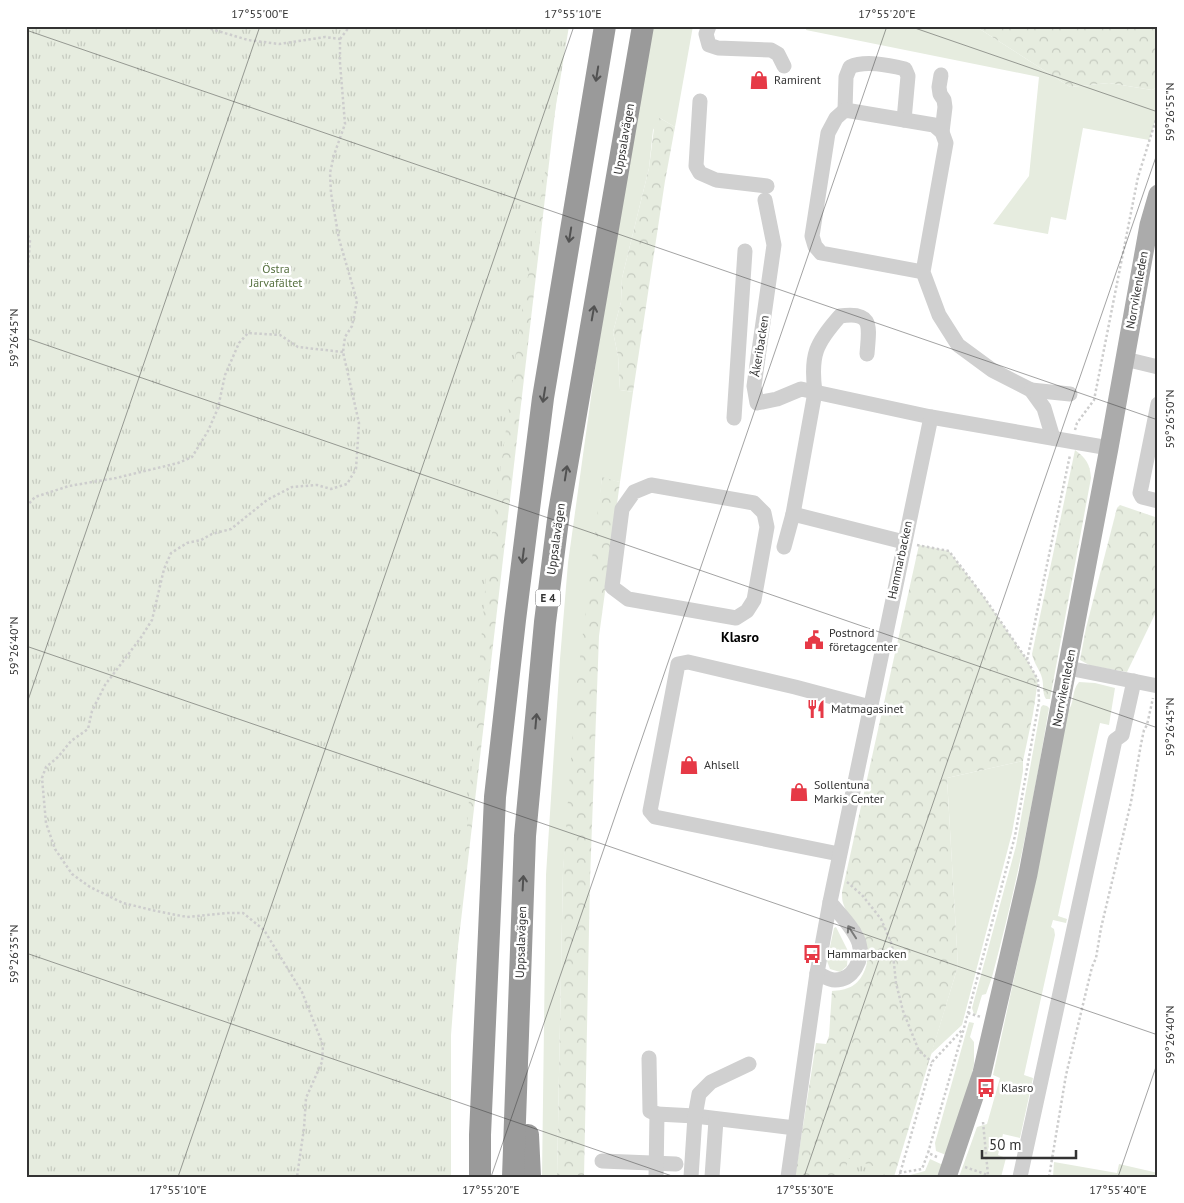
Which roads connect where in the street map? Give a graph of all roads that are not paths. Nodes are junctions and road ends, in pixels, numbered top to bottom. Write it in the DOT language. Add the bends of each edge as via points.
graph roads {
  1 [pos="605,26"];
  2 [pos="643,26"];
  3 [pos="709,26"];
  4 [pos="784,66"];
  5 [pos="941,75"];
  6 [pos="700,101"];
  7 [pos="845,110"];
  8 [pos="904,120"];
  9 [pos="942,132"];
  10 [pos="1158,194"];
  11 [pos="745,251"];
  12 [pos="923,272"];
  13 [pos="867,354"];
  14 [pos="1125,359"];
  15 [pos="1158,367"];
  16 [pos="1031,390"];
  17 [pos="815,392"];
  18 [pos="1070,394"];
  19 [pos="1158,404"];
  20 [pos="931,417"];
  21 [pos="734,418"];
  22 [pos="1053,438"];
  23 [pos="1109,448"];
  24 [pos="705,495"];
  25 [pos="1158,501"];
  26 [pos="793,514"];
  27 [pos="904,542"];
  28 [pos="784,547"];
  29 [pos="1068,668"];
  30 [pos="1134,681"];
  31 [pos="1157,685"];
  32 [pos="870,708"];
  33 [pos="839,854"];
  34 [pos="830,902"];
  35 [pos="520,970"];
  36 [pos="817,973"];
  37 [pos="649,1058"];
  38 [pos="750,1064"];
  39 [pos="657,1114"];
  40 [pos="695,1116"];
  41 [pos="716,1120"];
  42 [pos="795,1128"];
  43 [pos="602,1161"];
  44 [pos="676,1164"];
  45 [pos="945,1168"];
  46 [pos="656,1170"];
  47 [pos="480,1177"];
  48 [pos="513,1177"];
  49 [pos="530,1177"];
  50 [pos="691,1177"];
  51 [pos="712,1177"];
  52 [pos="788,1177"];
  53 [pos="1020,1177"];
  1 -- 47 [label="highway, E 4, one-way" via="543,398 495,798"];
  35 -- 2 [label="highway, Uppsalavägen / E 4, one-way" via="525,836 559,512"];
  3 -- 4 [label="street" via="706,34 709,44 718,48 771,50 778,54"];
  5 -- 9 [label="street" via="939,87 945,107"];
  6 -- 17 [label="street, Åkeribacken" via="696,166 700,173 766,193 774,245 754,386 757,403 801,389"];
  7 -- 8 [label="street"];
  7 -- 8 [label="street" via="846,77 850,67 858,63 894,66 905,69 908,76"];
  7 -- 12 [label="street" via="828,132 812,236 815,246 821,253"];
  8 -- 9 [label="street" via="934,125"];
  9 -- 12 [label="street" via="946,143"];
  10 -- 14 [label="main road, Norrvikenleden" via="1149,225"];
  11 -- 21 [label="street"];
  12 -- 16 [label="street" via="939,315 958,346 992,370"];
  13 -- 17 [label="street" via="869,328 864,318 855,314 840,316 826,331 814,355"];
  14 -- 15 [label="street"];
  14 -- 23 [label="main road, Norrvikenleden"];
  16 -- 18 [label="street"];
  16 -- 22 [label="street" via="1044,408"];
  17 -- 20 [label="street, Åkeribacken"];
  17 -- 26 [label="street"];
  19 -- 25 [label="street" via="1140,493 1142,497"];
  20 -- 22 [label="street"];
  20 -- 27 [label="street, Hammarbacken"];
  22 -- 23 [label="street"];
  23 -- 29 [label="main road, Norrvikenleden"];
  24 -- 24 [label="street" via="651,485 634,492 622,509 612,587 628,599 736,618 747,611 754,600 765,536 764,513 754,503"];
  26 -- 27 [label="street"];
  26 -- 28 [label="street"];
  27 -- 32 [label="street, Hammarbacken"];
  29 -- 30 [label="street"];
  29 -- 45 [label="main road, Norrvikenleden" via="1028,874 982,1073"];
  30 -- 31 [label="street"];
  30 -- 53 [label="street" via="1122,735 1115,740"];
  32 -- 33 [label="street, Hammarbacken"];
  32 -- 33 [label="street" via="688,662 678,664 650,811 654,817"];
  33 -- 34 [label="street, Hammarbacken"];
  34 -- 36 [label="street, Hammarbacken"];
  36 -- 34 [label="street, one-way" via="836,980 845,978 860,961 859,944 854,933"];
  35 -- 48 [label="highway, Uppsalavägen / E 4"];
  35 -- 49 [label="highway"];
  36 -- 42 [label="street, Hammarbacken"];
  37 -- 39 [label="street" via="650,1111"];
  38 -- 40 [label="street" via="711,1082 700,1094"];
  39 -- 40 [label="street"];
  39 -- 46 [label="street"];
  40 -- 41 [label="street"];
  40 -- 50 [label="street"];
  41 -- 42 [label="street"];
  41 -- 51 [label="street"];
  42 -- 52 [label="street, Hammarbacken"];
  43 -- 46 [label="street"];
  44 -- 46 [label="street"];
}
